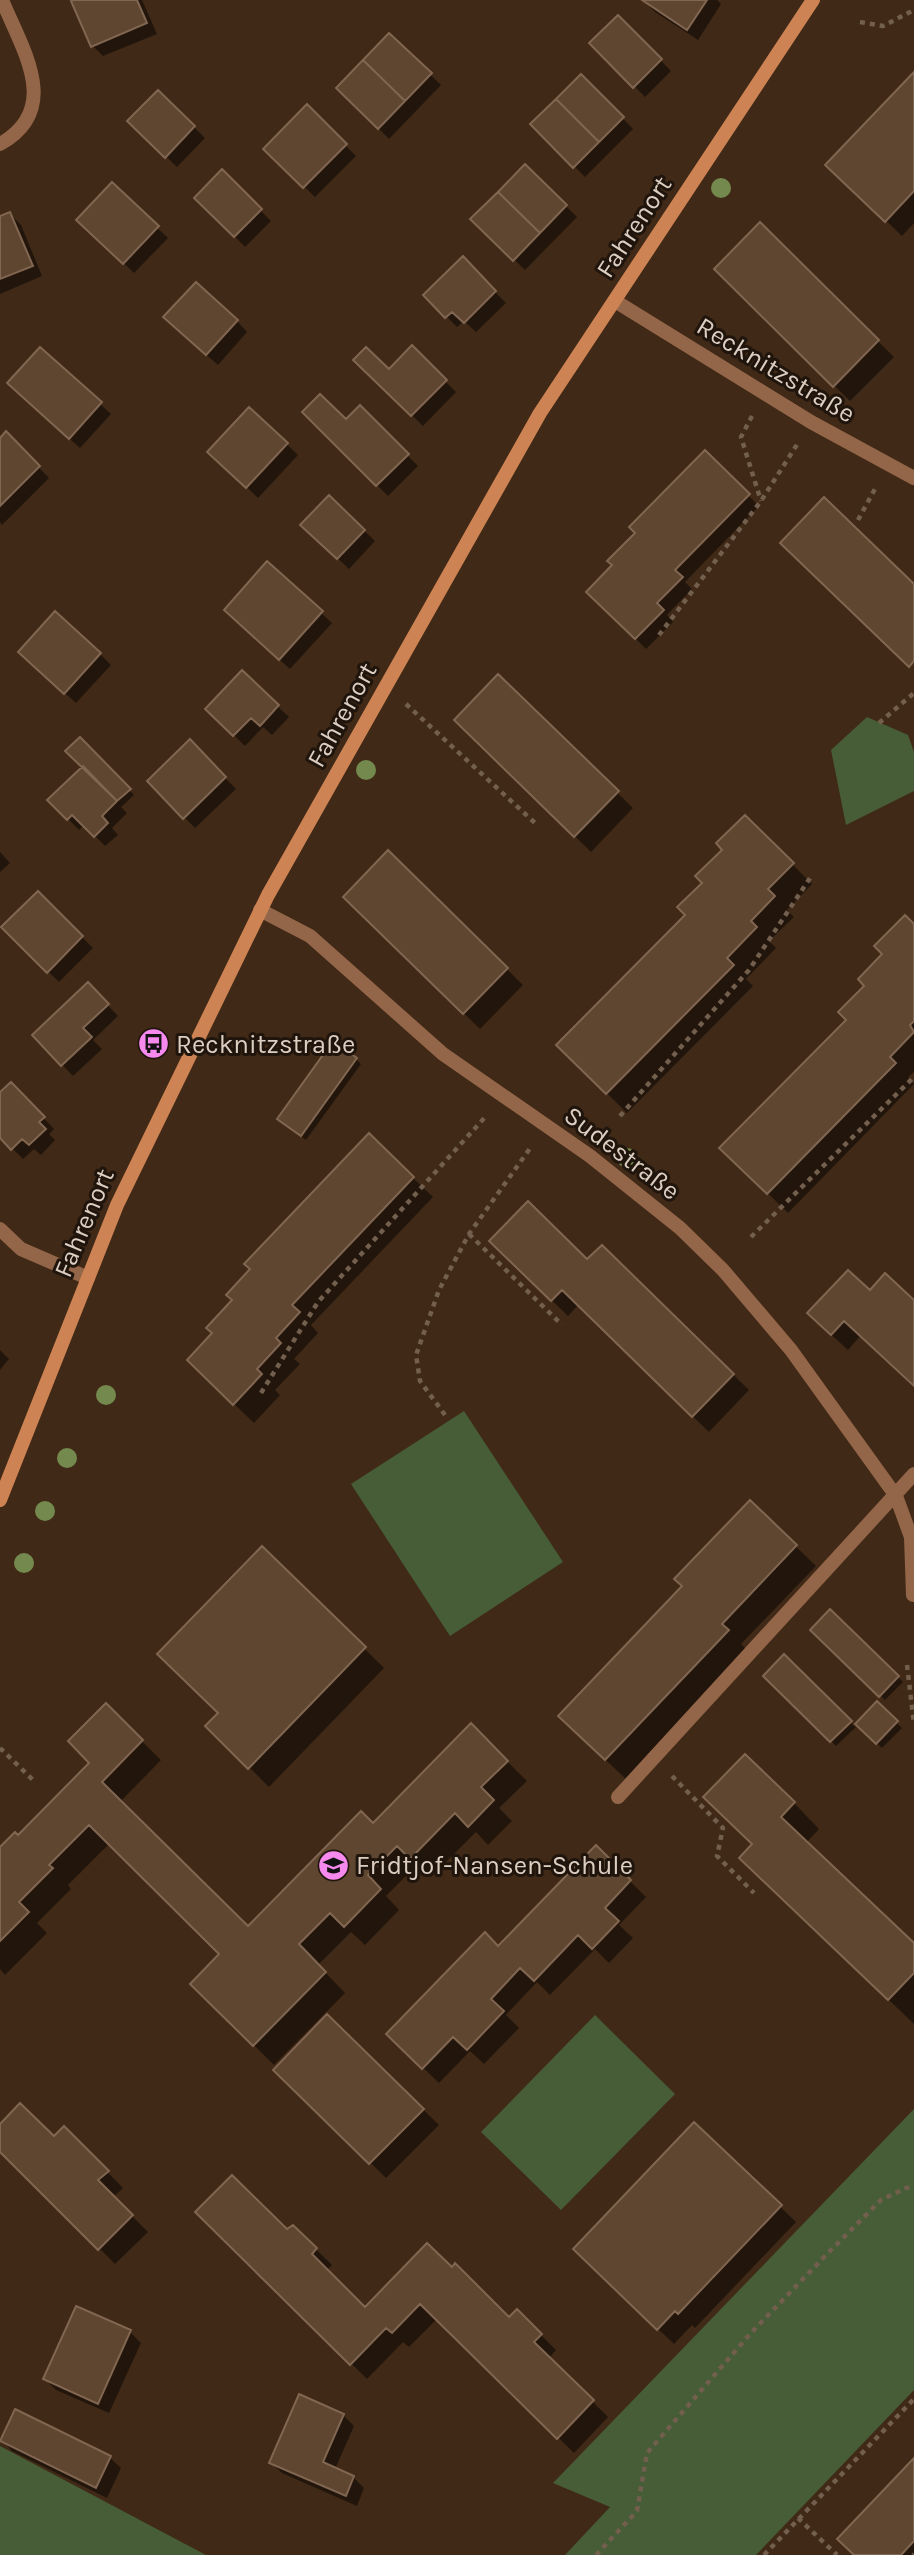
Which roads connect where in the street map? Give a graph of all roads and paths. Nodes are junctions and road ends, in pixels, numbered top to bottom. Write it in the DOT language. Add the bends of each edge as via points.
graph roads {
  1 [pos="2,0"];
  2 [pos="813,0"];
  3 [pos="914,10"];
  4 [pos="860,22"];
  5 [pos="0,144"];
  6 [pos="615,301"];
  7 [pos="754,412"];
  8 [pos="799,440"];
  9 [pos="914,478"];
  10 [pos="877,485"];
  11 [pos="761,501"];
  12 [pos="858,520"];
  13 [pos="659,635"];
  14 [pos="914,693"];
  15 [pos="405,704"];
  16 [pos="879,723"];
  17 [pos="535,823"];
  18 [pos="811,874"];
  19 [pos="260,910"];
  20 [pos="914,1077"];
  21 [pos="487,1115"];
  22 [pos="620,1116"];
  23 [pos="532,1146"];
  24 [pos="0,1228"];
  25 [pos="469,1234"];
  26 [pos="751,1237"];
  27 [pos="88,1278"];
  28 [pos="562,1325"];
  29 [pos="261,1393"];
  30 [pos="445,1415"];
  31 [pos="914,1474"];
  32 [pos="896,1496"];
  33 [pos="0,1500"];
  34 [pos="912,1595"];
  35 [pos="907,1665"];
  36 [pos="914,1724"];
  37 [pos="0,1748"];
  38 [pos="654,1758"];
  39 [pos="33,1780"];
  40 [pos="618,1797"];
  41 [pos="754,1893"];
  42 [pos="914,2187"];
  43 [pos="914,2399"];
  44 [pos="799,2518"];
  45 [pos="596,2555"];
  46 [pos="764,2555"];
  47 [pos="837,2555"];
  1 -- 5 [label="street" via="35,91 27,119"];
  2 -- 6 [label="street, Fahrenort"];
  3 -- 4 [label="path" via="883,26"];
  6 -- 9 [label="street, Recknitzstraße" via="811,422"];
  6 -- 19 [label="street, Fahrenort" via="540,413"];
  7 -- 11 [label="path" via="741,437"];
  8 -- 11 [label="path"];
  10 -- 12 [label="path"];
  11 -- 13 [label="path"];
  14 -- 16 [label="path"];
  15 -- 17 [label="path"];
  18 -- 22 [label="path" via="749,970"];
  19 -- 27 [label="street, Fahrenort" via="150,1132"];
  19 -- 32 [label="street, Sudestraße" via="310,936 443,1054 590,1156 680,1228 723,1270 791,1350"];
  20 -- 26 [label="path"];
  21 -- 29 [label="path" via="318,1302"];
  23 -- 25 [label="path"];
  24 -- 27 [label="street" via="21,1248"];
  25 -- 28 [label="path"];
  25 -- 30 [label="path" via="439,1290 416,1354 420,1381"];
  27 -- 33 [label="street, Fahrenort"];
  31 -- 32 [label="street"];
  32 -- 34 [label="street, Sudestraße" via="911,1537"];
  32 -- 38 [label="street"];
  35 -- 36 [label="path"];
  37 -- 39 [label="path"];
  38 -- 40 [label="street"];
  38 -- 41 [label="path" via="723,1828 717,1856"];
  42 -- 45 [label="path" via="881,2200 733,2353 647,2453 637,2511"];
  43 -- 44 [label="path"];
  44 -- 46 [label="path"];
  44 -- 47 [label="path"];
}
